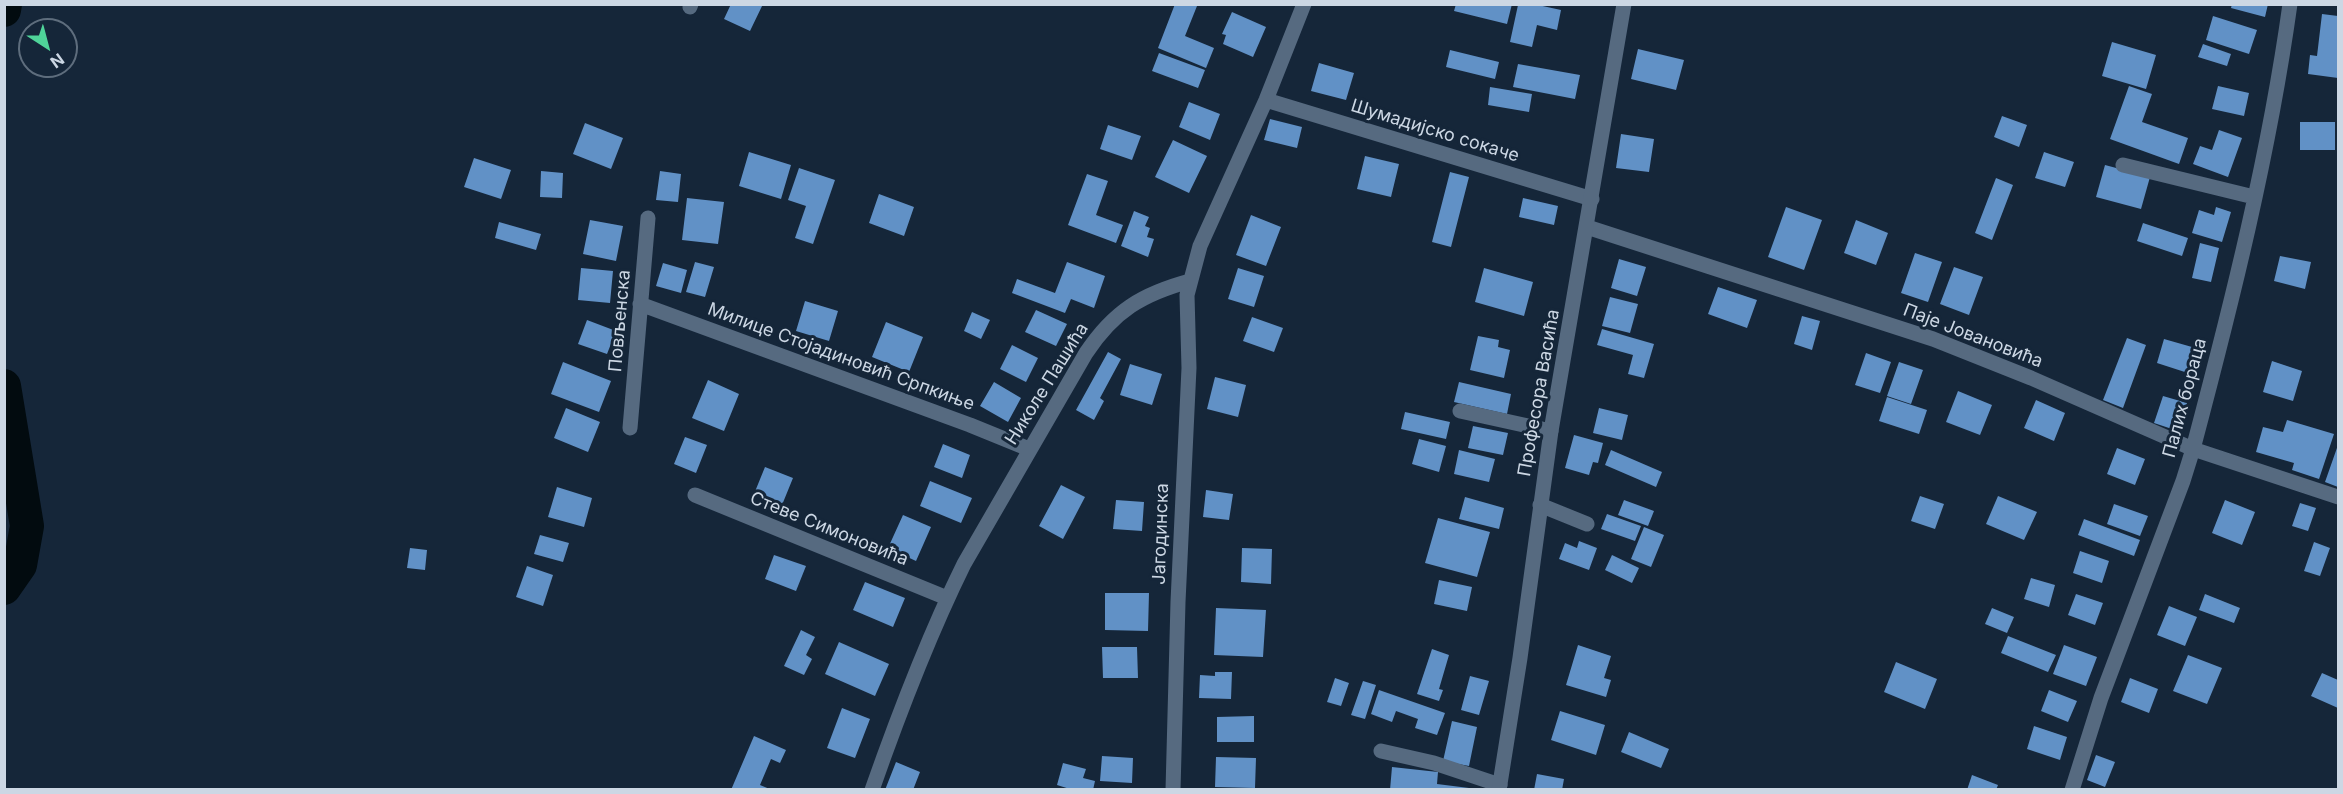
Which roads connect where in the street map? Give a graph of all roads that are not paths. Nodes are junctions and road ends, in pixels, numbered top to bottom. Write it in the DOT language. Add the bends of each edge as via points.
graph roads {
  1 [pos="1304,4"];
  2 [pos="1624,4"];
  3 [pos="2290,4"];
  4 [pos="1266,100"];
  5 [pos="2123,165"];
  6 [pos="2254,197"];
  7 [pos="1592,199"];
  8 [pos="648,218"];
  9 [pos="1587,227"];
  10 [pos="1190,281"];
  11 [pos="640,304"];
  12 [pos="1460,411"];
  13 [pos="630,428"];
  14 [pos="1551,431"];
  15 [pos="2193,449"];
  16 [pos="1029,450"];
  17 [pos="695,495"];
  18 [pos="2338,497"];
  19 [pos="1540,505"];
  20 [pos="1587,524"];
  21 [pos="947,598"];
  22 [pos="1381,751"];
  23 [pos="1499,787"];
  24 [pos="872,789"];
  25 [pos="1173,789"];
  26 [pos="2072,789"];
  1 -- 4 [label="street"];
  2 -- 7 [label="street, Професора Васића"];
  3 -- 6 [label="street, Палих бораца"];
  4 -- 7 [label="street, Шумадијско сокаче"];
  4 -- 10 [label="street" via="1200,246"];
  5 -- 6 [label="street"];
  6 -- 15 [label="street, Палих бораца"];
  7 -- 9 [label="street, Професора Васића"];
  8 -- 11 [label="street, Повљенска"];
  9 -- 14 [label="street, Професора Васића"];
  9 -- 15 [label="street, Паје Јовановића" via="1933,339"];
  10 -- 16 [label="street, Николе Пашића" via="1134,303 1102,330"];
  10 -- 25 [label="street, Јагодинска"];
  11 -- 13 [label="street, Повљенска"];
  11 -- 16 [label="street, Милице Стојадиновић Српкиње"];
  12 -- 14 [label="street"];
  14 -- 19 [label="street, Професора Васића"];
  15 -- 18 [label="street, Паје Јовановића"];
  15 -- 26 [label="street, Палих бораца" via="2101,698"];
  16 -- 21 [label="street, Николе Пашића"];
  17 -- 21 [label="street, Стеве Симоновића"];
  19 -- 20 [label="street"];
  19 -- 23 [label="street, Професора Васића"];
  21 -- 24 [label="street, Николе Пашића"];
  22 -- 23 [label="street" via="1434,764"];
}
